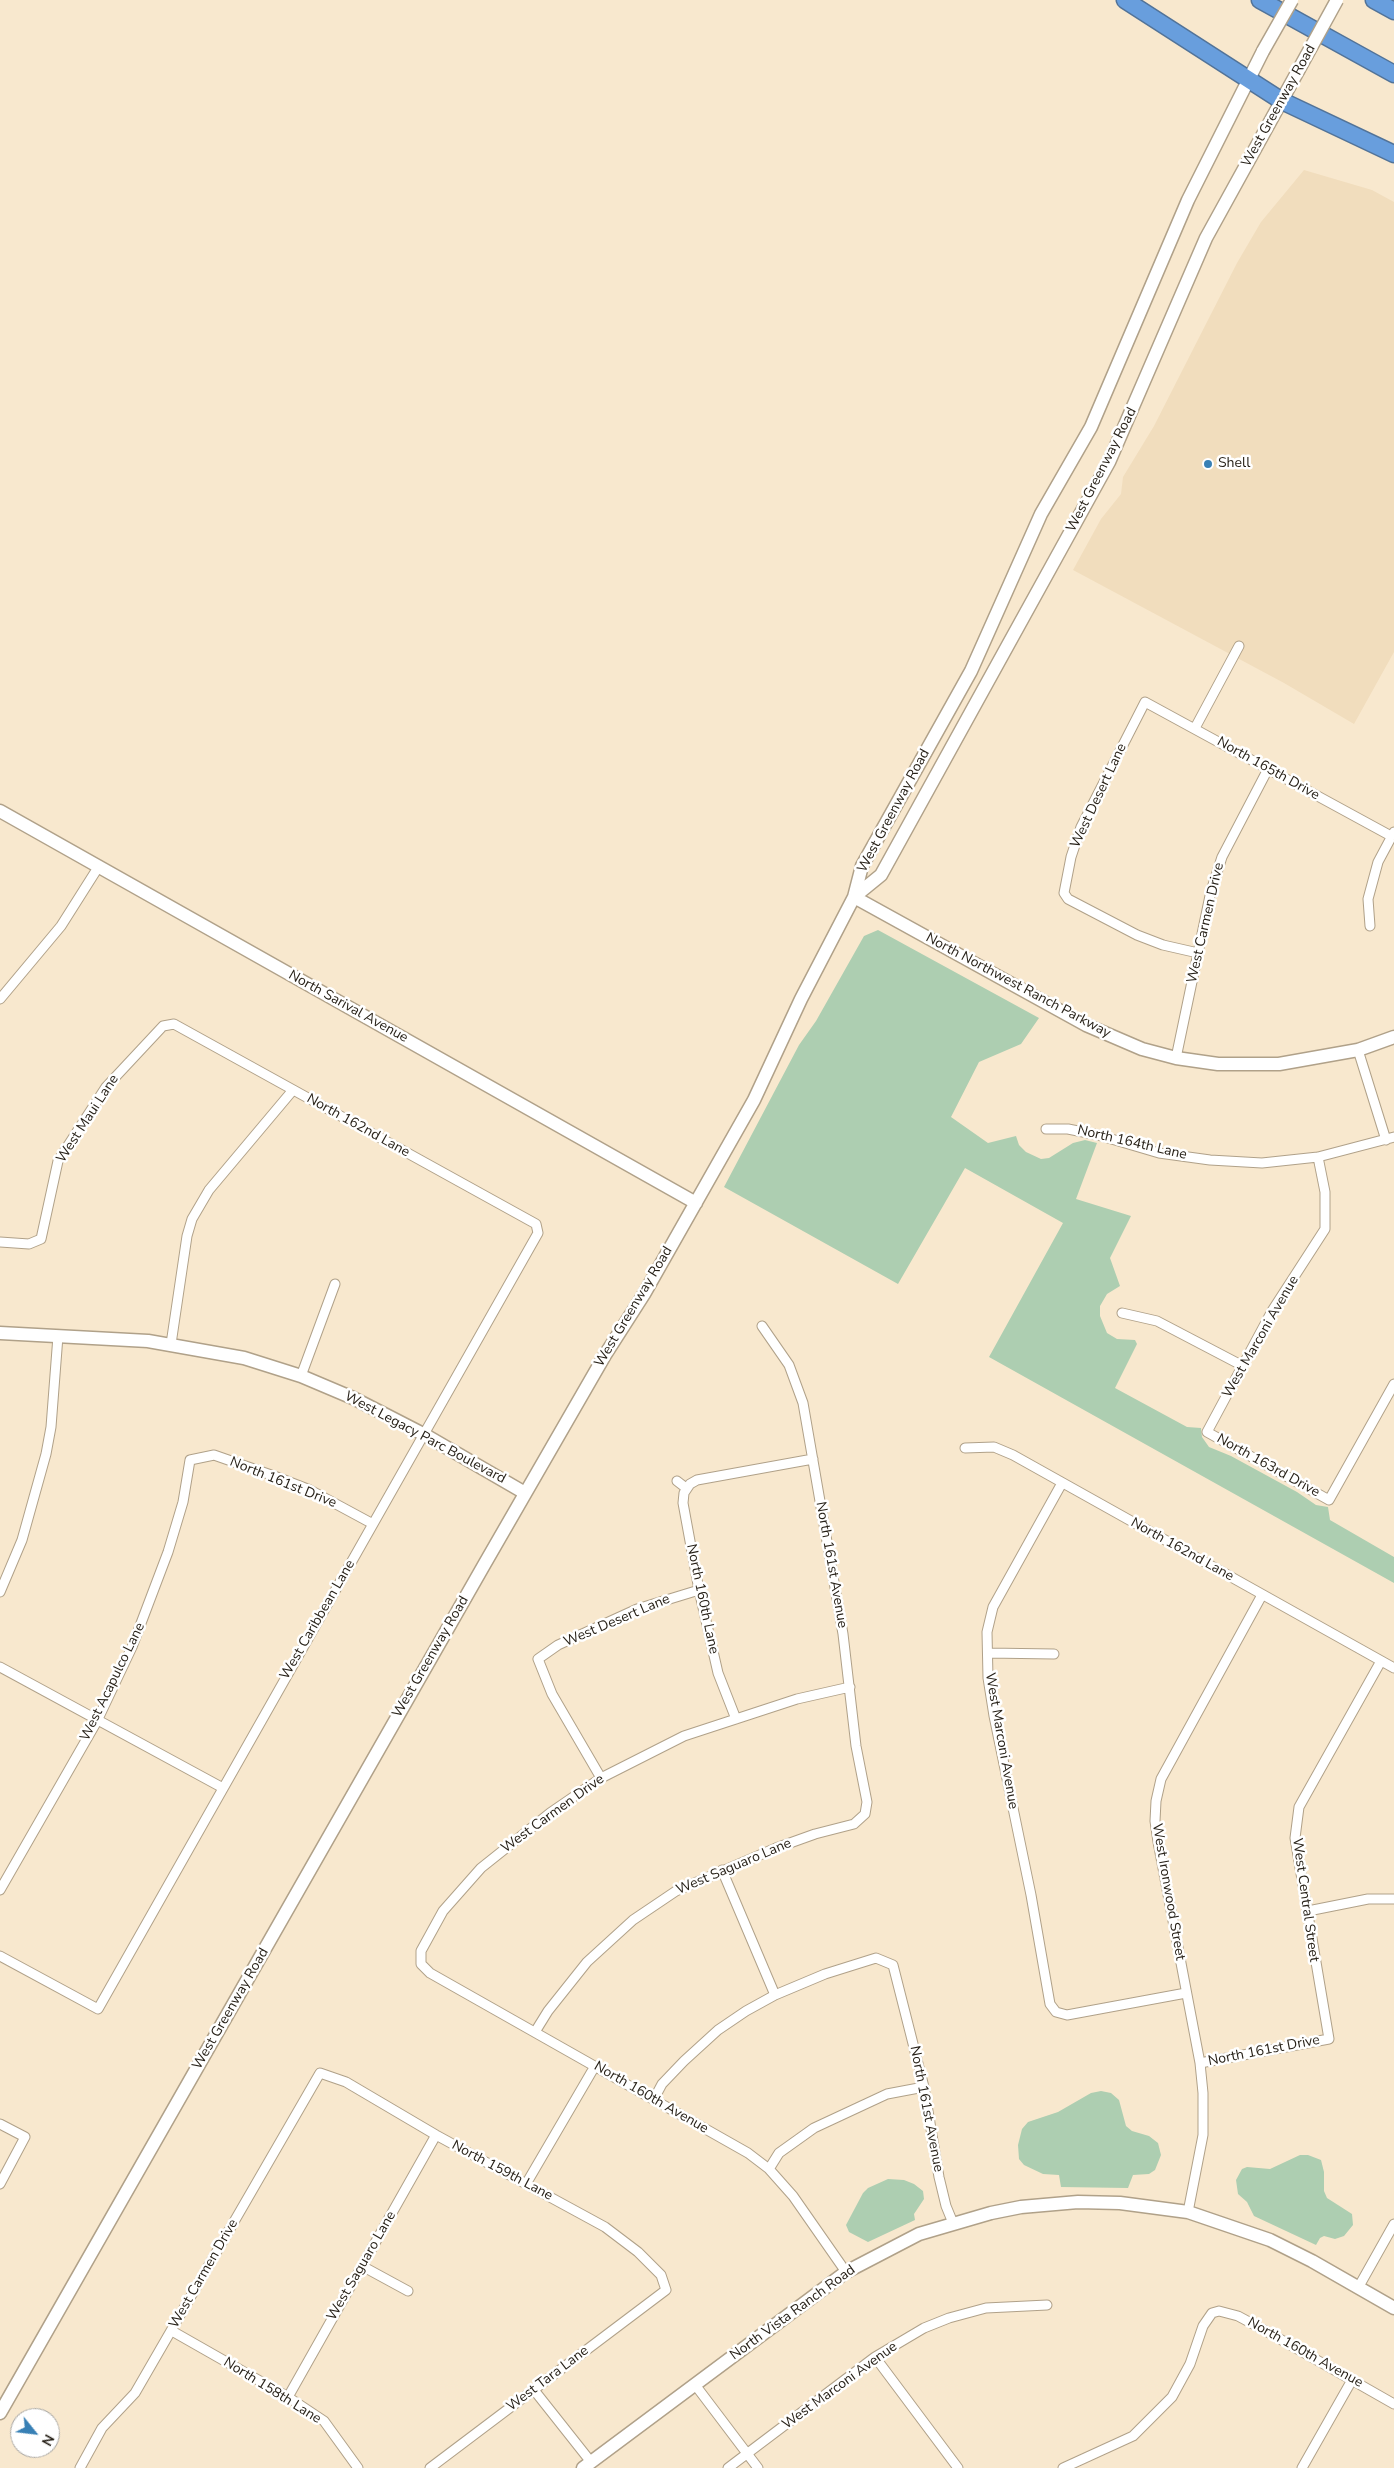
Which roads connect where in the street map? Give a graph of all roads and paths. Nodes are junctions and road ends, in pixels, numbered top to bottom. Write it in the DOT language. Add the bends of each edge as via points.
graph roads {
  1 [pos="1125,0"];
  2 [pos="1260,0"];
  3 [pos="1292,0"];
  4 [pos="1337,0"];
  5 [pos="1374,0"];
  6 [pos="1394,11"];
  7 [pos="1394,74"];
  8 [pos="1246,80"];
  9 [pos="1282,101"];
  10 [pos="1394,154"];
  11 [pos="1240,646"];
  12 [pos="1145,702"];
  13 [pos="1195,728"];
  14 [pos="1268,769"];
  15 [pos="0,811"];
  16 [pos="1393,834"];
  17 [pos="100,866"];
  18 [pos="854,897"];
  19 [pos="1370,926"];
  20 [pos="1198,953"];
  21 [pos="0,999"];
  22 [pos="174,1024"];
  23 [pos="1394,1037"];
  24 [pos="1358,1050"];
  25 [pos="1176,1058"];
  26 [pos="293,1090"];
  27 [pos="1046,1130"];
  28 [pos="1390,1139"];
  29 [pos="1318,1157"];
  30 [pos="696,1203"];
  31 [pos="538,1233"];
  32 [pos="0,1242"];
  33 [pos="335,1284"];
  34 [pos="1122,1313"];
  35 [pos="762,1326"];
  36 [pos="0,1333"];
  37 [pos="58,1336"];
  38 [pos="171,1344"];
  39 [pos="1243,1366"];
  40 [pos="301,1376"];
  41 [pos="1394,1384"];
  42 [pos="1208,1432"];
  43 [pos="425,1435"];
  44 [pos="965,1448"];
  45 [pos="813,1459"];
  46 [pos="190,1460"];
  47 [pos="677,1481"];
  48 [pos="1062,1483"];
  49 [pos="686,1488"];
  50 [pos="525,1493"];
  51 [pos="372,1524"];
  52 [pos="699,1590"];
  53 [pos="0,1592"];
  54 [pos="1262,1595"];
  55 [pos="988,1653"];
  56 [pos="1054,1654"];
  57 [pos="1381,1661"];
  58 [pos="0,1667"];
  59 [pos="1394,1668"];
  60 [pos="850,1687"];
  61 [pos="736,1719"];
  62 [pos="96,1720"];
  63 [pos="601,1778"];
  64 [pos="223,1788"];
  65 [pos="865,1814"];
  66 [pos="722,1870"];
  67 [pos="0,1890"];
  68 [pos="1394,1899"];
  69 [pos="1308,1910"];
  70 [pos="0,1956"];
  71 [pos="421,1964"];
  72 [pos="1186,1993"];
  73 [pos="775,1995"];
  74 [pos="535,2032"];
  75 [pos="1329,2039"];
  76 [pos="1200,2063"];
  77 [pos="595,2066"];
  78 [pos="320,2073"];
  79 [pos="924,2087"];
  80 [pos="654,2099"];
  81 [pos="0,2124"];
  82 [pos="436,2135"];
  83 [pos="769,2169"];
  84 [pos="0,2184"];
  85 [pos="526,2184"];
  86 [pos="1188,2212"];
  87 [pos="953,2223"];
  88 [pos="1394,2224"];
  89 [pos="362,2266"];
  90 [pos="846,2272"];
  91 [pos="1358,2288"];
  92 [pos="666,2290"];
  93 [pos="408,2291"];
  94 [pos="1047,2305"];
  95 [pos="1394,2308"];
  96 [pos="172,2331"];
  97 [pos="875,2357"];
  98 [pos="1352,2380"];
  99 [pos="696,2386"];
  100 [pos="534,2390"];
  101 [pos="288,2397"];
  102 [pos="1394,2404"];
  103 [pos="0,2413"];
  104 [pos="747,2454"];
  105 [pos="587,2465"];
  106 [pos="80,2468"];
  107 [pos="358,2468"];
  108 [pos="430,2468"];
  109 [pos="728,2468"];
  110 [pos="758,2468"];
  111 [pos="958,2468"];
  112 [pos="1063,2468"];
  113 [pos="1302,2468"];
  1 -- 8 [label="highway"];
  2 -- 7 [label="highway"];
  3 -- 8 [label="main road, West Greenway Road, bridge"];
  4 -- 9 [label="main road, West Greenway Road, bridge"];
  5 -- 6 [label="highway"];
  8 -- 9 [label="highway"];
  8 -- 18 [label="main road, West Greenway Road" via="1188,200 1091,427 1040,514 971,670 862,866"];
  9 -- 10 [label="highway"];
  9 -- 18 [label="main road, West Greenway Road" via="1206,238 1110,462 881,875"];
  11 -- 13 [label="street"];
  12 -- 13 [label="street, North 165th Drive"];
  12 -- 20 [label="street, West Desert Lane" via="1081,827 1064,893 1068,899 1137,935"];
  13 -- 14 [label="street, North 165th Drive"];
  14 -- 16 [label="street, North 165th Drive"];
  14 -- 20 [label="street, West Carmen Drive" via="1222,857"];
  15 -- 17 [label="main road, North Sarival Avenue"];
  16 -- 19 [label="street" via="1378,862 1368,900"];
  17 -- 21 [label="street" via="61,926"];
  17 -- 30 [label="main road, North Sarival Avenue"];
  18 -- 25 [label="main road, North Northwest Ranch Parkway" via="1086,1025 1142,1049"];
  18 -- 30 [label="main road, West Greenway Road" via="754,1100"];
  20 -- 25 [label="street, West Carmen Drive"];
  22 -- 26 [label="street, North 162nd Lane"];
  22 -- 32 [label="street, West Maui Lane" via="163,1026 106,1087 58,1161 41,1239 30,1244"];
  23 -- 24 [label="main road, North Northwest Ranch Parkway"];
  24 -- 25 [label="main road, North Northwest Ranch Parkway" via="1279,1064 1218,1064"];
  24 -- 28 [label="street"];
  26 -- 31 [label="street, North 162nd Lane" via="536,1224"];
  26 -- 38 [label="street" via="210,1190 192,1219 186,1236"];
  27 -- 29 [label="street, North 164th Lane" via="1068,1129 1159,1153 1210,1160 1262,1163"];
  28 -- 29 [label="street, North 164th Lane"];
  29 -- 39 [label="street, West Marconi Avenue" via="1325,1192 1325,1229 1272,1311"];
  30 -- 50 [label="main road, West Greenway Road"];
  31 -- 43 [label="street, West Caribbean Lane"];
  33 -- 40 [label="street"];
  34 -- 39 [label="street" via="1157,1321"];
  35 -- 45 [label="street, North 161st Avenue" via="782,1353 798,1387"];
  36 -- 37 [label="main road, West Legacy Parc Boulevard"];
  37 -- 38 [label="main road, West Legacy Parc Boulevard"];
  37 -- 53 [label="street" via="46,1454 22,1540"];
  38 -- 40 [label="main road, West Legacy Parc Boulevard" via="244,1358"];
  39 -- 42 [label="street, West Marconi Avenue"];
  40 -- 43 [label="main road, West Legacy Parc Boulevard"];
  41 -- 42 [label="street, North 163rd Drive" via="1329,1500"];
  43 -- 50 [label="main road, West Legacy Parc Boulevard"];
  43 -- 51 [label="street, West Caribbean Lane"];
  44 -- 48 [label="street, North 162nd Lane" via="994,1447"];
  45 -- 49 [label="street" via="697,1480"];
  45 -- 60 [label="street, North 161st Avenue"];
  46 -- 51 [label="street, North 161st Drive" via="214,1455 310,1490"];
  46 -- 62 [label="street, West Acapulco Lane" via="183,1502 150,1602"];
  47 -- 49 [label="street"];
  48 -- 54 [label="street, North 162nd Lane"];
  48 -- 55 [label="street, West Marconi Avenue" via="993,1607 987,1632"];
  49 -- 52 [label="street, North 160th Lane" via="683,1503"];
  50 -- 103 [label="main road, West Greenway Road"];
  51 -- 64 [label="street, West Caribbean Lane"];
  52 -- 61 [label="street, North 160th Lane" via="718,1673"];
  52 -- 63 [label="street, West Desert Lane" via="637,1609 558,1645 538,1659 552,1694"];
  54 -- 57 [label="street, North 162nd Lane"];
  54 -- 72 [label="street, West Ironwood Street" via="1161,1779 1156,1801 1158,1842"];
  55 -- 56 [label="street"];
  55 -- 72 [label="street, West Marconi Avenue" via="988,1678 1005,1777 1031,1895 1050,2004 1056,2012 1067,2016"];
  57 -- 59 [label="street, North 162nd Lane"];
  57 -- 69 [label="street, West Central Street" via="1299,1807 1295,1838"];
  58 -- 62 [label="street"];
  60 -- 61 [label="street, West Carmen Drive" via="797,1699"];
  60 -- 65 [label="street, North 161st Avenue" via="856,1746 867,1802"];
  61 -- 63 [label="street, West Carmen Drive" via="684,1736"];
  62 -- 64 [label="street"];
  62 -- 67 [label="street, West Acapulco Lane"];
  63 -- 71 [label="street, West Carmen Drive" via="550,1813 481,1868 443,1911 421,1951"];
  64 -- 70 [label="street, West Caribbean Lane" via="98,2009"];
  65 -- 66 [label="street, West Saguaro Lane" via="854,1824 802,1838"];
  66 -- 73 [label="street"];
  66 -- 74 [label="street, West Saguaro Lane" via="676,1891 633,1920 587,1962"];
  68 -- 69 [label="street"];
  69 -- 75 [label="street, West Central Street"];
  71 -- 74 [label="street, North 160th Avenue" via="430,1973"];
  72 -- 76 [label="street, West Ironwood Street"];
  73 -- 79 [label="street, North 161st Avenue" via="825,1974 876,1958 893,1965"];
  73 -- 80 [label="street" via="718,2030 678,2066"];
  74 -- 77 [label="street, North 160th Avenue"];
  75 -- 76 [label="street, North 161st Drive"];
  76 -- 86 [label="street, West Ironwood Street" via="1203,2135"];
  77 -- 80 [label="street, North 160th Avenue"];
  77 -- 85 [label="street"];
  78 -- 82 [label="street, North 159th Lane" via="346,2082"];
  78 -- 96 [label="street, West Carmen Drive"];
  79 -- 83 [label="street" via="887,2094 814,2128 780,2152"];
  79 -- 87 [label="street, North 161st Avenue" via="942,2190"];
  80 -- 83 [label="street, North 160th Avenue" via="748,2153"];
  81 -- 84 [label="street" via="25,2137"];
  82 -- 85 [label="street, North 159th Lane"];
  82 -- 89 [label="street, West Saguaro Lane"];
  83 -- 90 [label="street, North 160th Avenue" via="793,2196"];
  85 -- 92 [label="street, North 159th Lane" via="605,2228 638,2252 661,2275"];
  86 -- 87 [label="main road, North Vista Ranch Road" via="1130,2204 1078,2202 1021,2207"];
  86 -- 91 [label="main road, North Vista Ranch Road" via="1270,2240"];
  87 -- 90 [label="main road, North Vista Ranch Road" via="919,2234"];
  88 -- 91 [label="street"];
  89 -- 93 [label="street"];
  89 -- 101 [label="street, West Saguaro Lane"];
  90 -- 99 [label="main road, North Vista Ranch Road"];
  91 -- 95 [label="main road, North Vista Ranch Road"];
  92 -- 100 [label="street, West Tara Lane"];
  94 -- 97 [label="street, West Marconi Avenue" via="1000,2306 949,2318 924,2328"];
  96 -- 101 [label="street, North 158th Lane"];
  96 -- 106 [label="street, West Carmen Drive" via="135,2393 102,2428"];
  97 -- 104 [label="street, West Marconi Avenue"];
  97 -- 111 [label="street"];
  98 -- 102 [label="street, North 160th Avenue"];
  98 -- 112 [label="street, North 160th Avenue" via="1238,2316 1227,2312 1212,2313 1203,2326 1190,2364 1172,2397 1133,2436"];
  98 -- 113 [label="street"];
  99 -- 104 [label="street"];
  99 -- 105 [label="main road, North Vista Ranch Road"];
  100 -- 105 [label="street"];
  100 -- 108 [label="street, West Tara Lane"];
  101 -- 107 [label="street, North 158th Lane" via="324,2421"];
  104 -- 109 [label="street, West Marconi Avenue"];
  104 -- 110 [label="street"];
}
